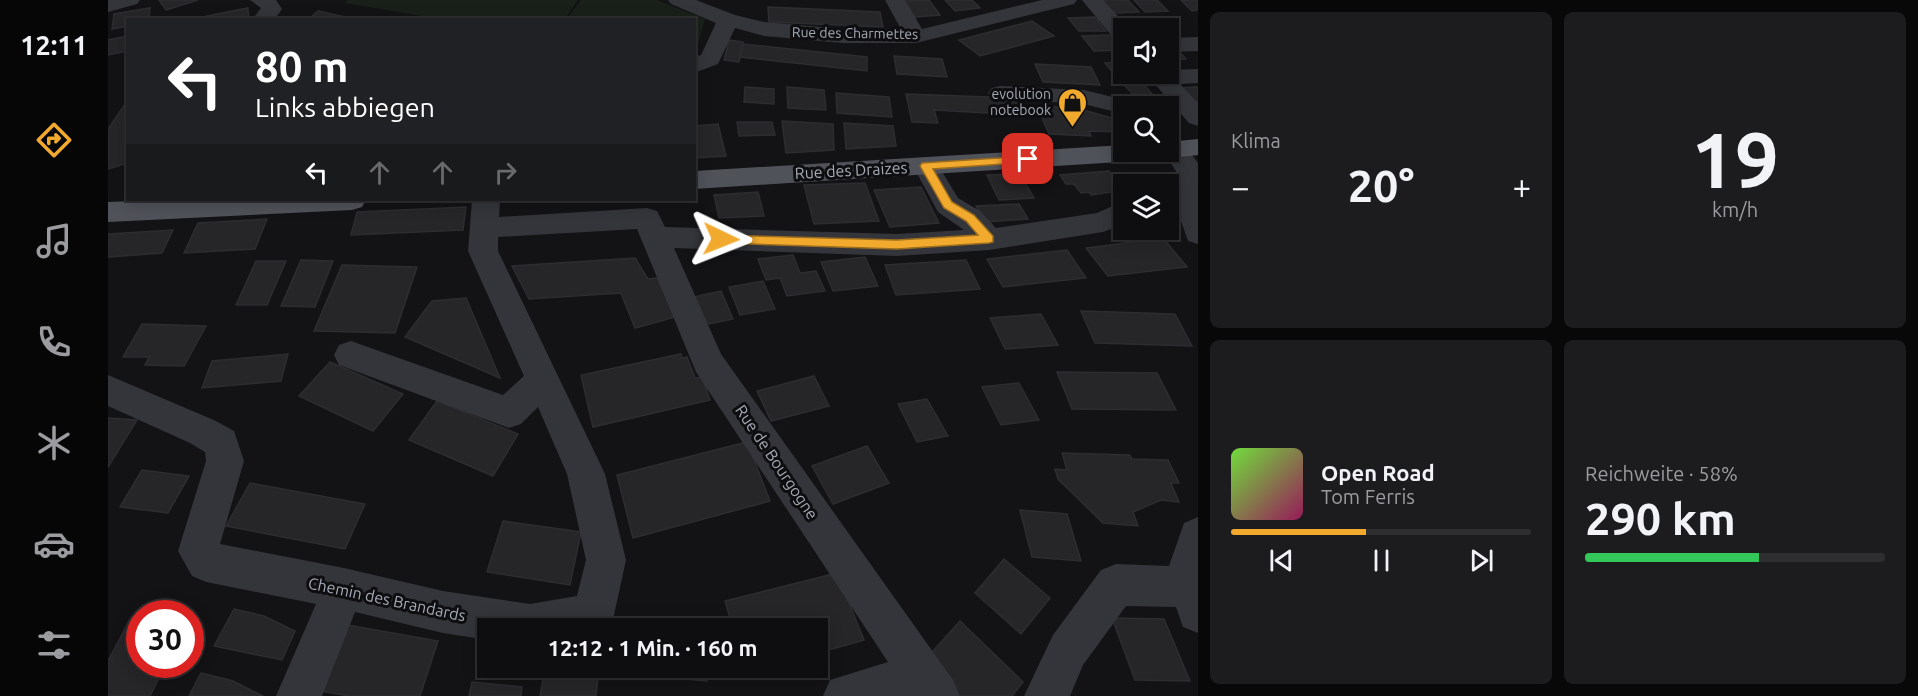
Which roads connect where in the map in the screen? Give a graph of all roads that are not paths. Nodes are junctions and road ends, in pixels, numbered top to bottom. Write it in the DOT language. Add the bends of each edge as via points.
graph roads {
  1 [pos="130,0"];
  2 [pos="260,0"];
  3 [pos="678,0"];
  4 [pos="895,0"];
  5 [pos="1067,0"];
  6 [pos="1092,0"];
  7 [pos="757,3"];
  8 [pos="108,6"];
  9 [pos="264,18"];
  10 [pos="738,22"];
  11 [pos="1113,24"];
  12 [pos="916,36"];
  13 [pos="1198,44"];
  14 [pos="1179,45"];
  15 [pos="696,65"];
  16 [pos="1179,76"];
  17 [pos="1198,76"];
  18 [pos="1167,84"];
  19 [pos="1000,93"];
  20 [pos="1113,104"];
  21 [pos="1198,118"];
  22 [pos="1179,122"];
  23 [pos="1198,126"];
  24 [pos="1113,153"];
  25 [pos="1179,157"];
  26 [pos="926,166"];
  27 [pos="696,180"];
  28 [pos="1185,191"];
  29 [pos="308,201"];
  30 [pos="220,203"];
  31 [pos="108,212"];
  32 [pos="484,214"];
  33 [pos="1113,217"];
  34 [pos="1198,234"];
  35 [pos="655,237"];
  36 [pos="989,239"];
  37 [pos="351,355"];
  38 [pos="542,380"];
  39 [pos="108,390"];
  40 [pos="1198,537"];
  41 [pos="344,589"];
  42 [pos="1195,599"];
  43 [pos="930,685"];
  44 [pos="299,696"];
  45 [pos="846,696"];
  46 [pos="1047,696"];
  1 -- 8 [label="street"];
  2 -- 9 [label="street" via="272,9"];
  3 -- 10 [label="street, Rue des Charmettes"];
  4 -- 12 [label="street"];
  5 -- 12 [label="street, Rue des Charmettes"];
  6 -- 11 [label="street"];
  7 -- 10 [label="street"];
  10 -- 12 [label="street, Rue des Charmettes" via="809,34"];
  10 -- 15 [label="street" via="710,58"];
  13 -- 14 [label="street"];
  16 -- 17 [label="street"];
  18 -- 21 [label="street"];
  19 -- 20 [label="street" via="1084,97"];
  22 -- 23 [label="street"];
  24 -- 26 [label="main road, Rue des Draizes"];
  25 -- 28 [label="street" via="1189,170"];
  26 -- 27 [label="main road, Rue des Draizes"];
  26 -- 36 [label="street" via="948,205 970,218"];
  28 -- 34 [label="street"];
  29 -- 30 [label="main road"];
  30 -- 31 [label="main road"];
  32 -- 35 [label="street, Rue de Bourgogne" via="647,218"];
  32 -- 38 [label="street, Chemin des Brandards" via="483,251"];
  33 -- 36 [label="street" via="1103,222"];
  35 -- 36 [label="street" via="897,245"];
  35 -- 43 [label="street, Rue de Bourgogne" via="708,362"];
  37 -- 38 [label="street" via="509,413"];
  38 -- 41 [label="street, Chemin des Brandards" via="585,474 606,560 593,615 530,625 443,612"];
  39 -- 41 [label="street, Chemin des Brandards" via="221,443 225,461 198,551 206,562"];
  40 -- 42 [label="street" via="1189,568"];
  41 -- 44 [label="street"];
  42 -- 46 [label="street" via="1116,585 1068,650"];
  43 -- 45 [label="street"];
}
